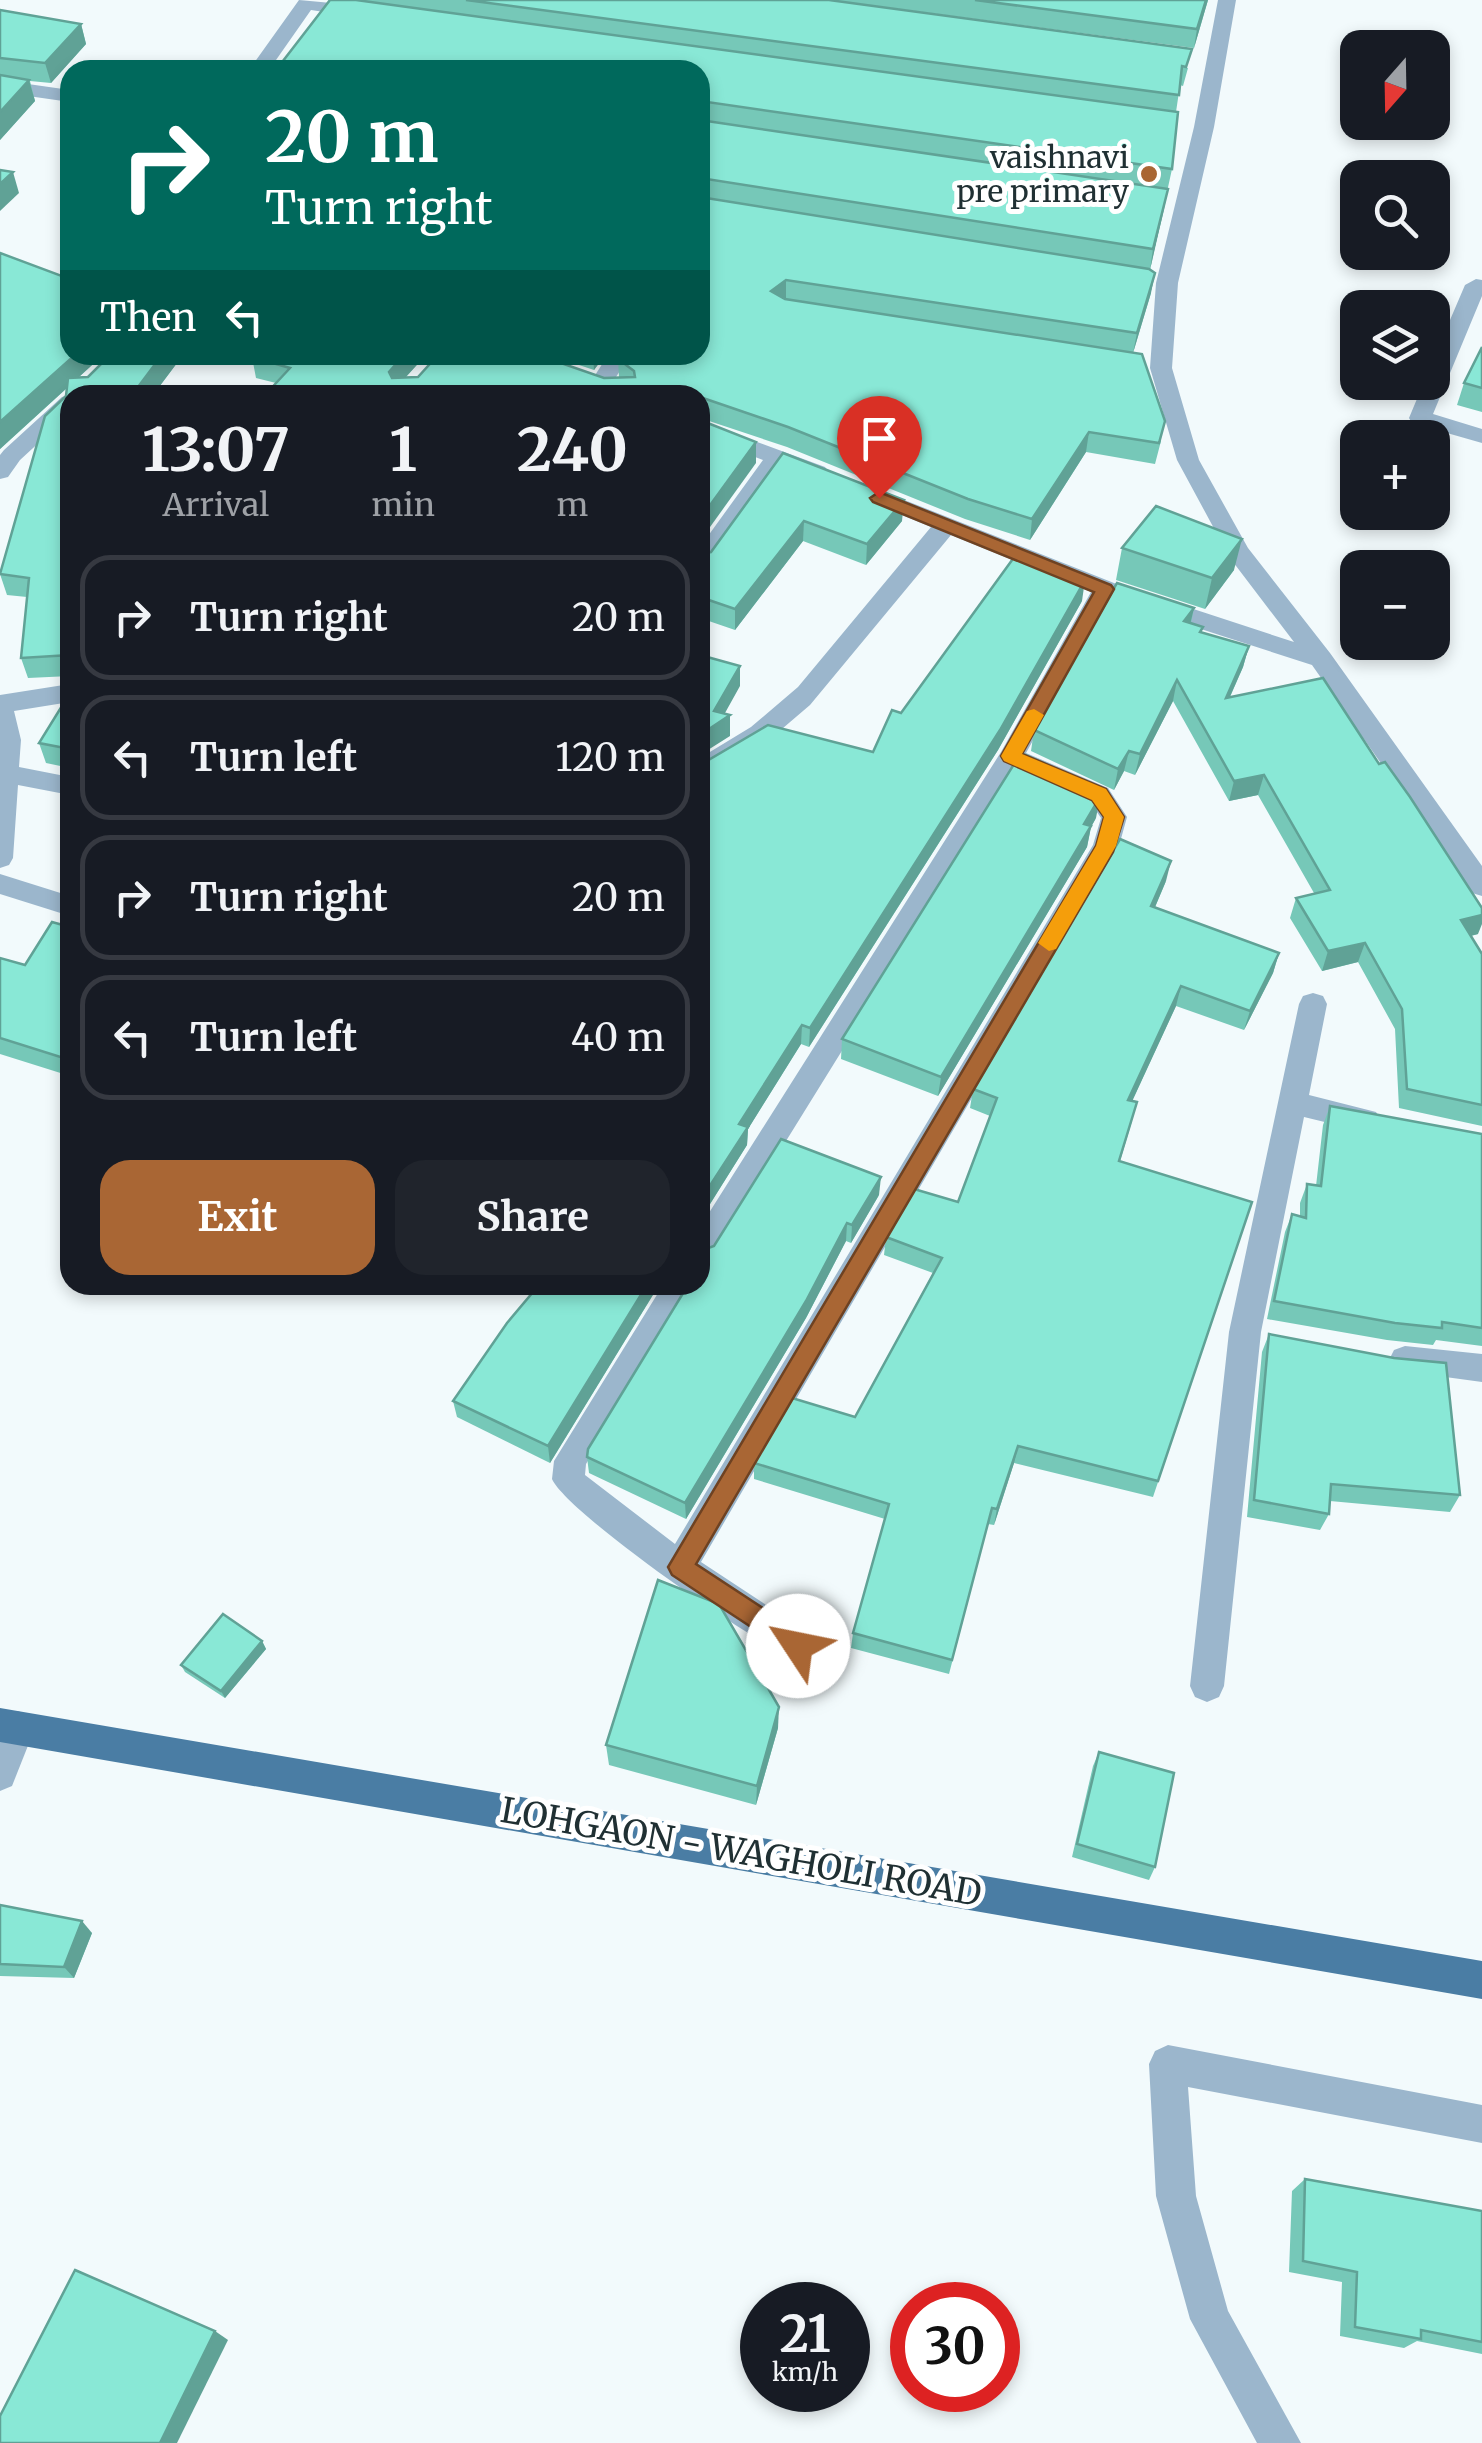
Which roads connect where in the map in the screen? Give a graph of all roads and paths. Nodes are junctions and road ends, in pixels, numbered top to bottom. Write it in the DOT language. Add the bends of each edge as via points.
graph roads {
  1 [pos="1227,0"];
  2 [pos="307,2"];
  3 [pos="384,14"];
  4 [pos="266,60"];
  5 [pos="0,86"];
  6 [pos="60,95"];
  7 [pos="1482,286"];
  8 [pos="608,365"];
  9 [pos="602,385"];
  10 [pos="60,411"];
  11 [pos="710,432"];
  12 [pos="1482,436"];
  13 [pos="778,456"];
  14 [pos="4,459"];
  15 [pos="946,525"];
  16 [pos="710,550"];
  17 [pos="1105,589"];
  18 [pos="1321,660"];
  19 [pos="60,695"];
  20 [pos="0,705"];
  21 [pos="1011,756"];
  22 [pos="710,762"];
  23 [pos="6,774"];
  24 [pos="60,784"];
  25 [pos="0,858"];
  26 [pos="0,884"];
  27 [pos="1482,886"];
  28 [pos="60,903"];
  29 [pos="1313,1004"];
  30 [pos="1293,1103"];
  31 [pos="1393,1126"];
  32 [pos="710,1237"];
  33 [pos="674,1295"];
  34 [pos="1245,1332"];
  35 [pos="1280,1338"];
  36 [pos="1369,1354"];
  37 [pos="1482,1368"];
  38 [pos="680,1567"];
  39 [pos="798,1646"];
  40 [pos="1207,1686"];
  41 [pos="9,1726"];
  42 [pos="0,1774"];
  43 [pos="1482,1980"];
  44 [pos="1482,2124"];
  45 [pos="1280,2443"];
  1 -- 18 [label="street" via="1204,60 1158,281 1152,367 1188,460 1230,536"];
  2 -- 3 [label="street"];
  2 -- 4 [label="street"];
  5 -- 6 [label="street"];
  7 -- 12 [label="street" via="1476,285 1420,418"];
  8 -- 9 [label="street" via="592,380"];
  10 -- 14 [label="street"];
  11 -- 13 [label="street"];
  13 -- 15 [label="street"];
  13 -- 16 [label="street"];
  15 -- 17 [label="street"];
  15 -- 22 [label="street" via="807,693 784,716"];
  17 -- 18 [label="street"];
  17 -- 21 [label="street"];
  18 -- 27 [label="street"];
  19 -- 20 [label="street"];
  20 -- 23 [label="street"];
  21 -- 32 [label="street"];
  21 -- 38 [label="street" via="1099,794 1114,817 1106,846"];
  23 -- 24 [label="street"];
  23 -- 25 [label="street"];
  26 -- 28 [label="street"];
  29 -- 30 [label="street"];
  30 -- 31 [label="street"];
  30 -- 34 [label="street"];
  33 -- 38 [label="street" via="570,1460 568,1479"];
  34 -- 35 [label="street"];
  34 -- 40 [label="street"];
  36 -- 37 [label="street"];
  38 -- 39 [label="street"];
  41 -- 42 [label="street"];
  41 -- 43 [label="main road, LOHGAON - WAGHOLI ROAD"];
  44 -- 45 [label="street" via="1168,2064 1176,2196 1210,2319"];
}
